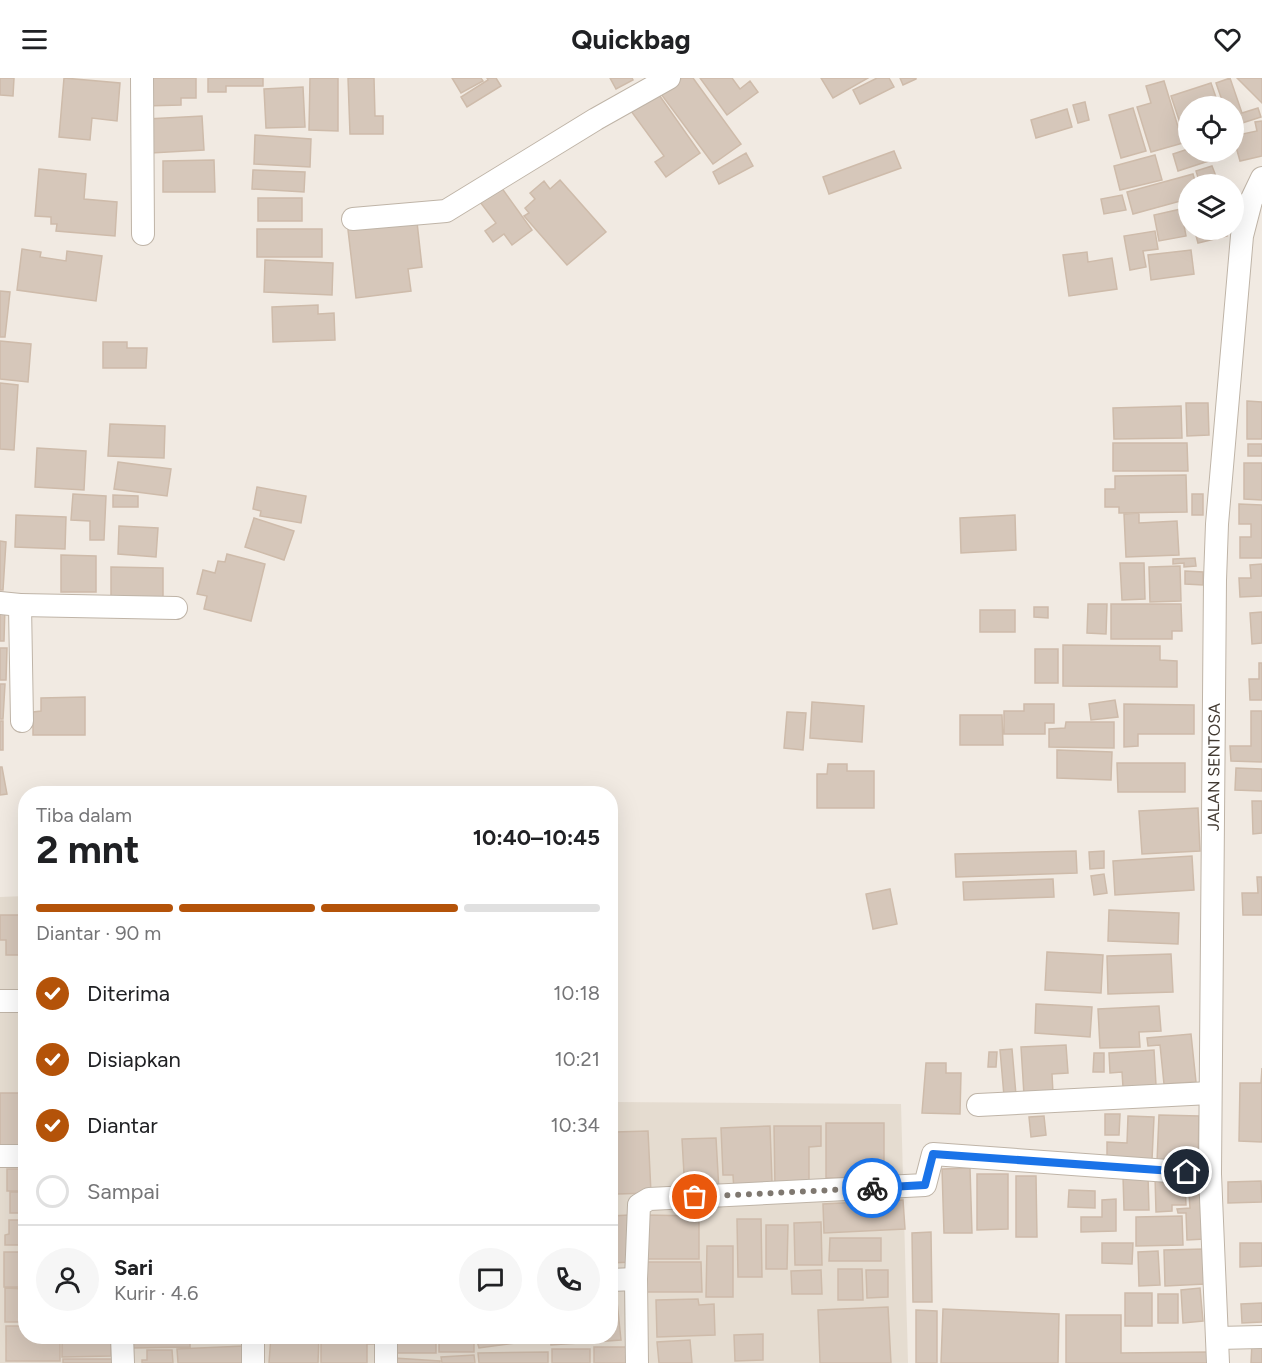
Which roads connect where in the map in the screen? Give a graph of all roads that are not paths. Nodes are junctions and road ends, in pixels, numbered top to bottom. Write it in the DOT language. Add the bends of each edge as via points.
graph roads {
  1 [pos="142,78"];
  2 [pos="669,78"];
  3 [pos="1262,178"];
  4 [pos="353,219"];
  5 [pos="143,234"];
  6 [pos="10,604"];
  7 [pos="176,608"];
  8 [pos="22,721"];
  9 [pos="0,1001"];
  10 [pos="18,1001"];
  11 [pos="1210,1093"];
  12 [pos="978,1105"];
  13 [pos="18,1155"];
  14 [pos="0,1156"];
  15 [pos="1210,1174"];
  16 [pos="636,1279"];
  17 [pos="618,1280"];
  18 [pos="1262,1337"];
  19 [pos="1217,1338"];
  20 [pos="122,1344"];
  21 [pos="253,1344"];
  22 [pos="386,1344"];
  23 [pos="123,1363"];
  24 [pos="253,1363"];
  25 [pos="386,1363"];
  26 [pos="637,1363"];
  27 [pos="1218,1363"];
  1 -- 5 [label="street"];
  2 -- 4 [label="street" via="446,211"];
  3 -- 11 [label="street, JALAN SENTOSA" via="1242,236 1217,524"];
  6 -- 7 [label="street"];
  6 -- 8 [label="street"];
  9 -- 10 [label="street"];
  11 -- 12 [label="street"];
  11 -- 15 [label="street, JALAN SENTOSA"];
  13 -- 14 [label="street"];
  15 -- 16 [label="street" via="933,1154 925,1185 649,1199 639,1205"];
  15 -- 19 [label="street, JALAN SENTOSA"];
  16 -- 17 [label="street"];
  16 -- 26 [label="street"];
  18 -- 19 [label="street"];
  19 -- 27 [label="street, JALAN SENTOSA"];
  20 -- 23 [label="street"];
  21 -- 24 [label="street"];
  22 -- 25 [label="street"];
}
